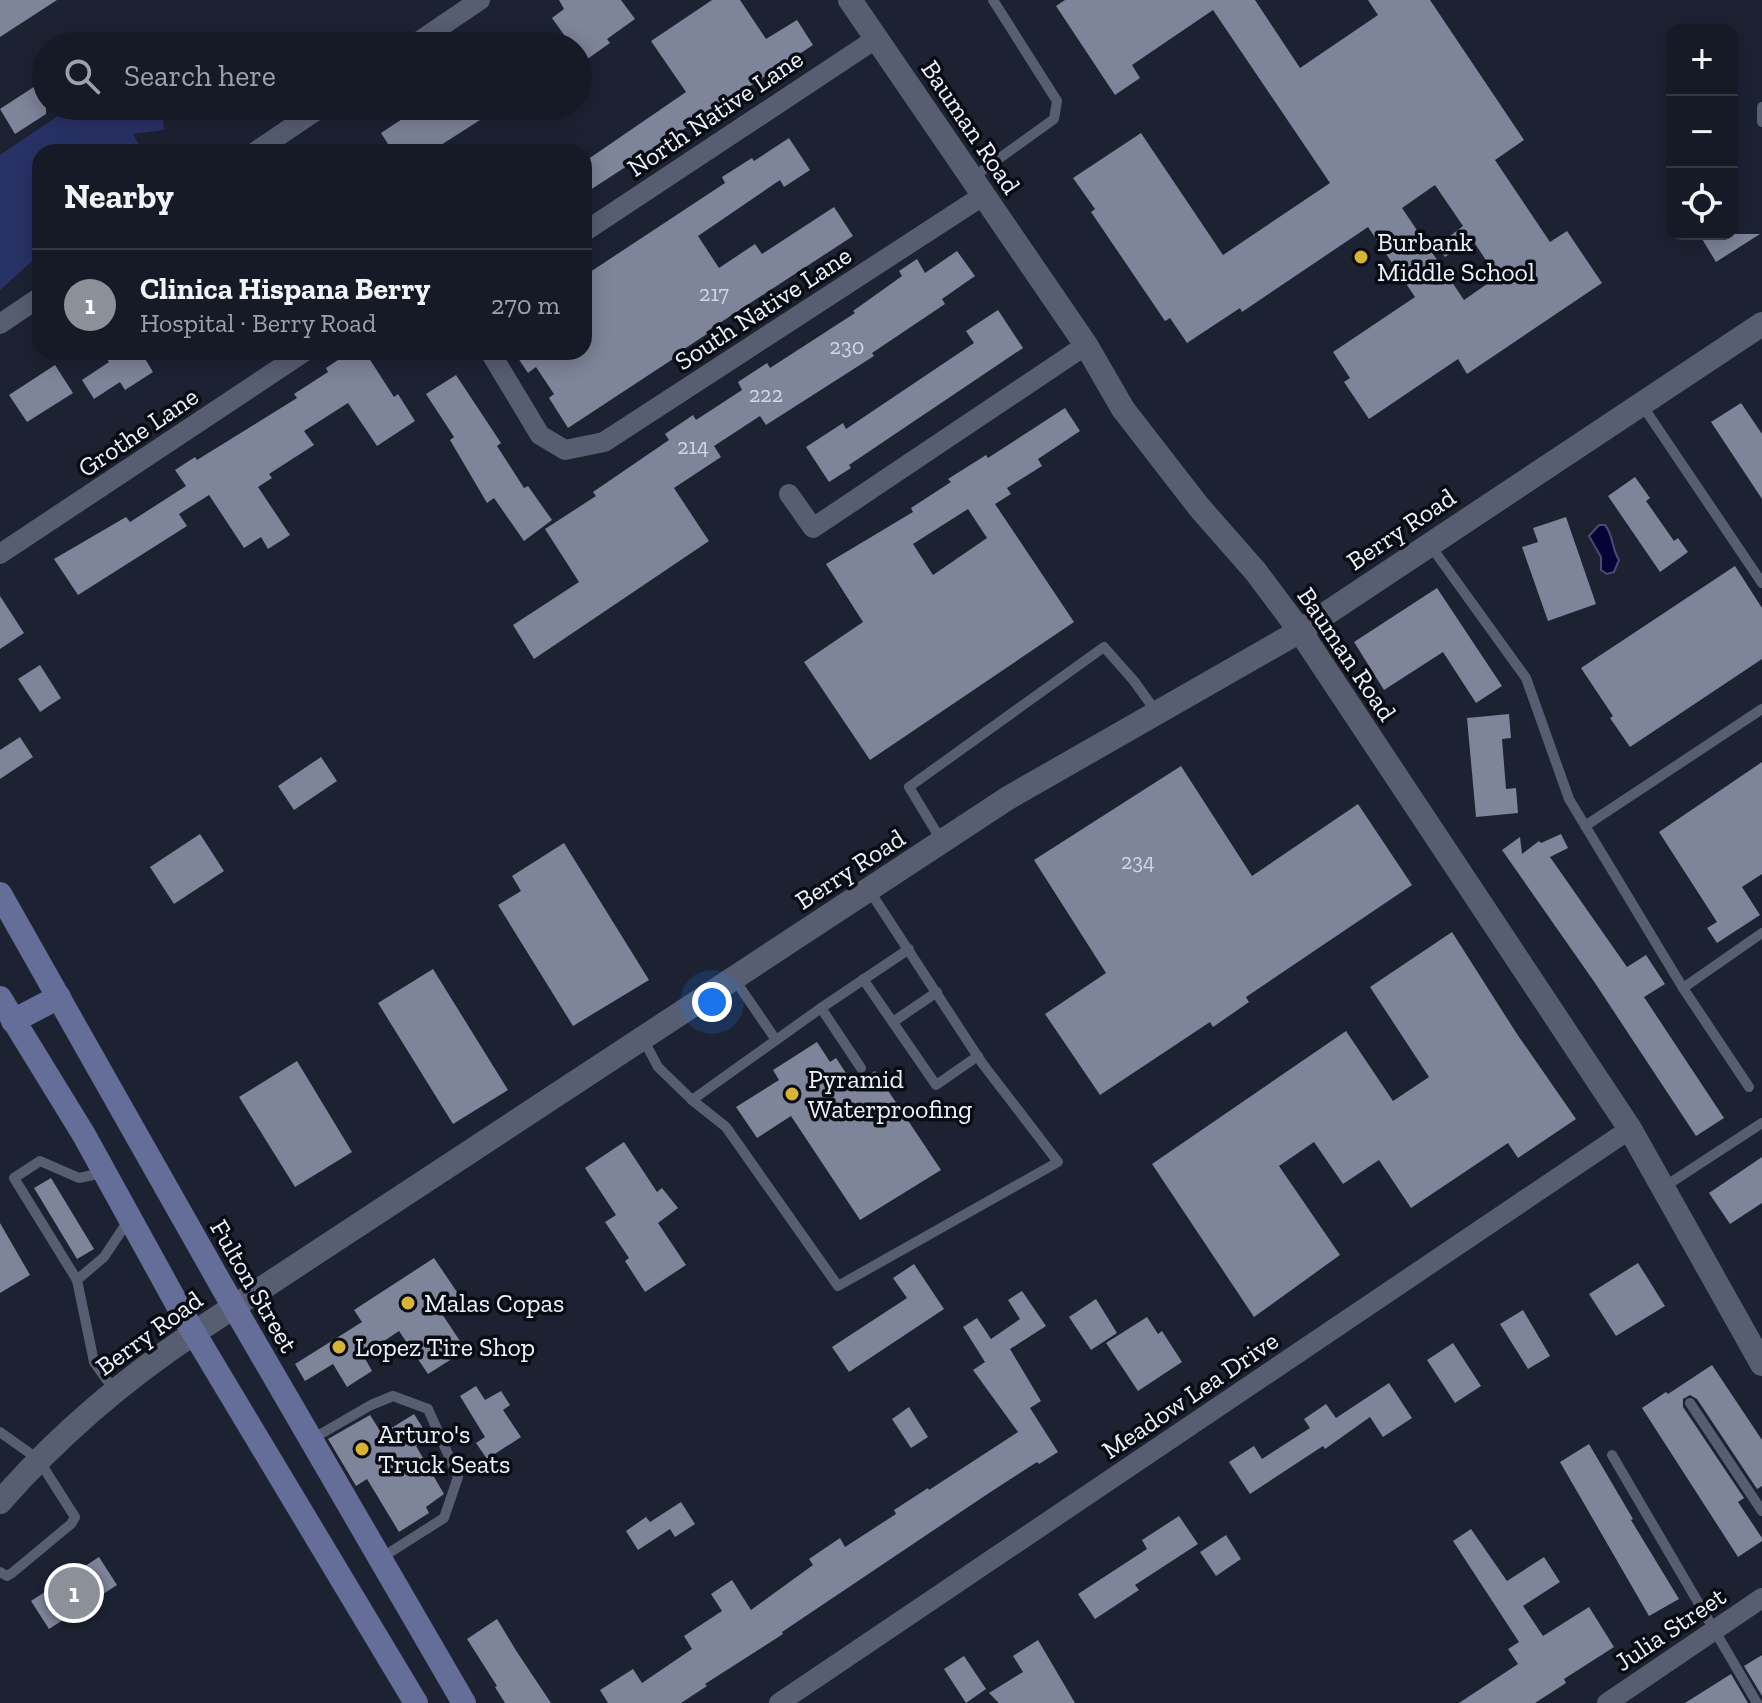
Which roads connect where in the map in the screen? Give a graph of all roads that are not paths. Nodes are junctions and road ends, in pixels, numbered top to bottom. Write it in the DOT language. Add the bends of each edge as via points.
graph roads {
  1 [pos="480,0"];
  2 [pos="850,0"];
  3 [pos="993,0"];
  4 [pos="433,32"];
  5 [pos="877,38"];
  6 [pos="1762,107"];
  7 [pos="302,120"];
  8 [pos="1762,122"];
  9 [pos="267,144"];
  10 [pos="978,187"];
  11 [pos="592,227"];
  12 [pos="32,302"];
  13 [pos="0,324"];
  14 [pos="1762,324"];
  15 [pos="1086,345"];
  16 [pos="292,360"];
  17 [pos="495,360"];
  18 [pos="1640,403"];
  19 [pos="789,494"];
  20 [pos="1429,544"];
  21 [pos="0,554"];
  22 [pos="1762,583"];
  23 [pos="1300,631"];
  24 [pos="1762,709"];
  25 [pos="1157,713"];
  26 [pos="1585,826"];
  27 [pos="942,842"];
  28 [pos="869,890"];
  29 [pos="0,894"];
  30 [pos="1762,933"];
  31 [pos="909,949"];
  32 [pos="734,978"];
  33 [pos="863,979"];
  34 [pos="1683,988"];
  35 [pos="937,992"];
  36 [pos="59,997"];
  37 [pos="0,998"];
  38 [pos="821,1008"];
  39 [pos="893,1022"];
  40 [pos="6,1025"];
  41 [pos="642,1037"];
  42 [pos="776,1040"];
  43 [pos="978,1056"];
  44 [pos="861,1068"];
  45 [pos="1749,1087"];
  46 [pos="692,1100"];
  47 [pos="1762,1123"];
  48 [pos="1630,1129"];
  49 [pos="104,1173"];
  50 [pos="1663,1188"];
  51 [pos="130,1219"];
  52 [pos="77,1280"];
  53 [pos="234,1307"];
  54 [pos="194,1333"];
  55 [pos="1762,1364"];
  56 [pos="114,1390"];
  57 [pos="1690,1403"];
  58 [pos="0,1432"];
  59 [pos="312,1439"];
  60 [pos="1612,1455"];
  61 [pos="38,1459"];
  62 [pos="0,1502"];
  63 [pos="1762,1511"];
  64 [pos="381,1558"];
  65 [pos="0,1572"];
  66 [pos="1762,1598"];
  67 [pos="1715,1630"];
  68 [pos="416,1703"];
  69 [pos="464,1703"];
  70 [pos="779,1703"];
  71 [pos="1607,1703"];
  72 [pos="1757,1703"];
  1 -- 4 [label="street"];
  2 -- 5 [label="street, Bauman Road"];
  3 -- 10 [label="lane" via="1057,101 1054,119"];
  5 -- 10 [label="street, Bauman Road"];
  5 -- 11 [label="street, North Native Lane"];
  6 -- 8 [label="lane"];
  7 -- 9 [label="street"];
  10 -- 15 [label="street, Bauman Road"];
  10 -- 17 [label="street, South Native Lane" via="935,227 604,442 565,450 540,435"];
  12 -- 13 [label="street"];
  14 -- 18 [label="street, Berry Road"];
  15 -- 19 [label="street" via="813,528"];
  15 -- 23 [label="street, Bauman Road" via="1123,409"];
  16 -- 21 [label="street, Grothe Lane"];
  18 -- 20 [label="street, Berry Road"];
  18 -- 22 [label="lane"];
  20 -- 23 [label="street, Berry Road"];
  20 -- 26 [label="lane" via="1526,678 1569,799"];
  23 -- 25 [label="street, Berry Road"];
  23 -- 48 [label="street, Bauman Road"];
  24 -- 26 [label="lane"];
  25 -- 27 [label="street, Berry Road"];
  25 -- 27 [label="lane" via="1104,647 909,787"];
  26 -- 34 [label="lane"];
  27 -- 28 [label="street, Berry Road"];
  28 -- 31 [label="lane"];
  28 -- 32 [label="street, Berry Road"];
  29 -- 36 [label="main road, Fulton Street"];
  30 -- 34 [label="lane"];
  31 -- 33 [label="lane"];
  31 -- 35 [label="lane"];
  32 -- 41 [label="street, Berry Road"];
  32 -- 42 [label="lane"];
  33 -- 38 [label="lane"];
  33 -- 39 [label="lane"];
  34 -- 45 [label="lane"];
  35 -- 39 [label="lane"];
  35 -- 43 [label="lane"];
  36 -- 40 [label="main road"];
  36 -- 53 [label="main road, Fulton Street"];
  37 -- 40 [label="main road"];
  38 -- 42 [label="lane"];
  38 -- 44 [label="lane"];
  39 -- 43 [label="lane" via="936,1085"];
  40 -- 49 [label="main road"];
  41 -- 46 [label="lane" via="658,1067"];
  41 -- 53 [label="street, Berry Road"];
  42 -- 46 [label="lane"];
  43 -- 46 [label="lane" via="1058,1162 838,1286 726,1127"];
  47 -- 50 [label="lane"];
  48 -- 50 [label="street, Bauman Road"];
  48 -- 70 [label="street, Meadow Lea Drive"];
  49 -- 51 [label="main road"];
  49 -- 52 [label="lane" via="79,1178 40,1161 14,1178"];
  50 -- 55 [label="street, Bauman Road"];
  51 -- 52 [label="lane" via="104,1257"];
  51 -- 54 [label="main road"];
  52 -- 56 [label="lane" via="94,1362"];
  53 -- 54 [label="street, Berry Road"];
  53 -- 59 [label="main road, Fulton Street"];
  54 -- 56 [label="street, Berry Road"];
  54 -- 68 [label="main road"];
  56 -- 61 [label="street, Berry Road"];
  57 -- 63 [label="lane"];
  58 -- 61 [label="lane"];
  59 -- 64 [label="main road, Fulton Street"];
  59 -- 64 [label="lane" via="393,1396 428,1409 458,1477 444,1518"];
  60 -- 67 [label="lane"];
  61 -- 62 [label="street, Berry Road"];
  61 -- 65 [label="lane" via="75,1520 12,1573"];
  64 -- 69 [label="main road, Fulton Street"];
  66 -- 67 [label="street, Julia Street"];
  67 -- 71 [label="street, Julia Street"];
  67 -- 72 [label="lane"];
}
